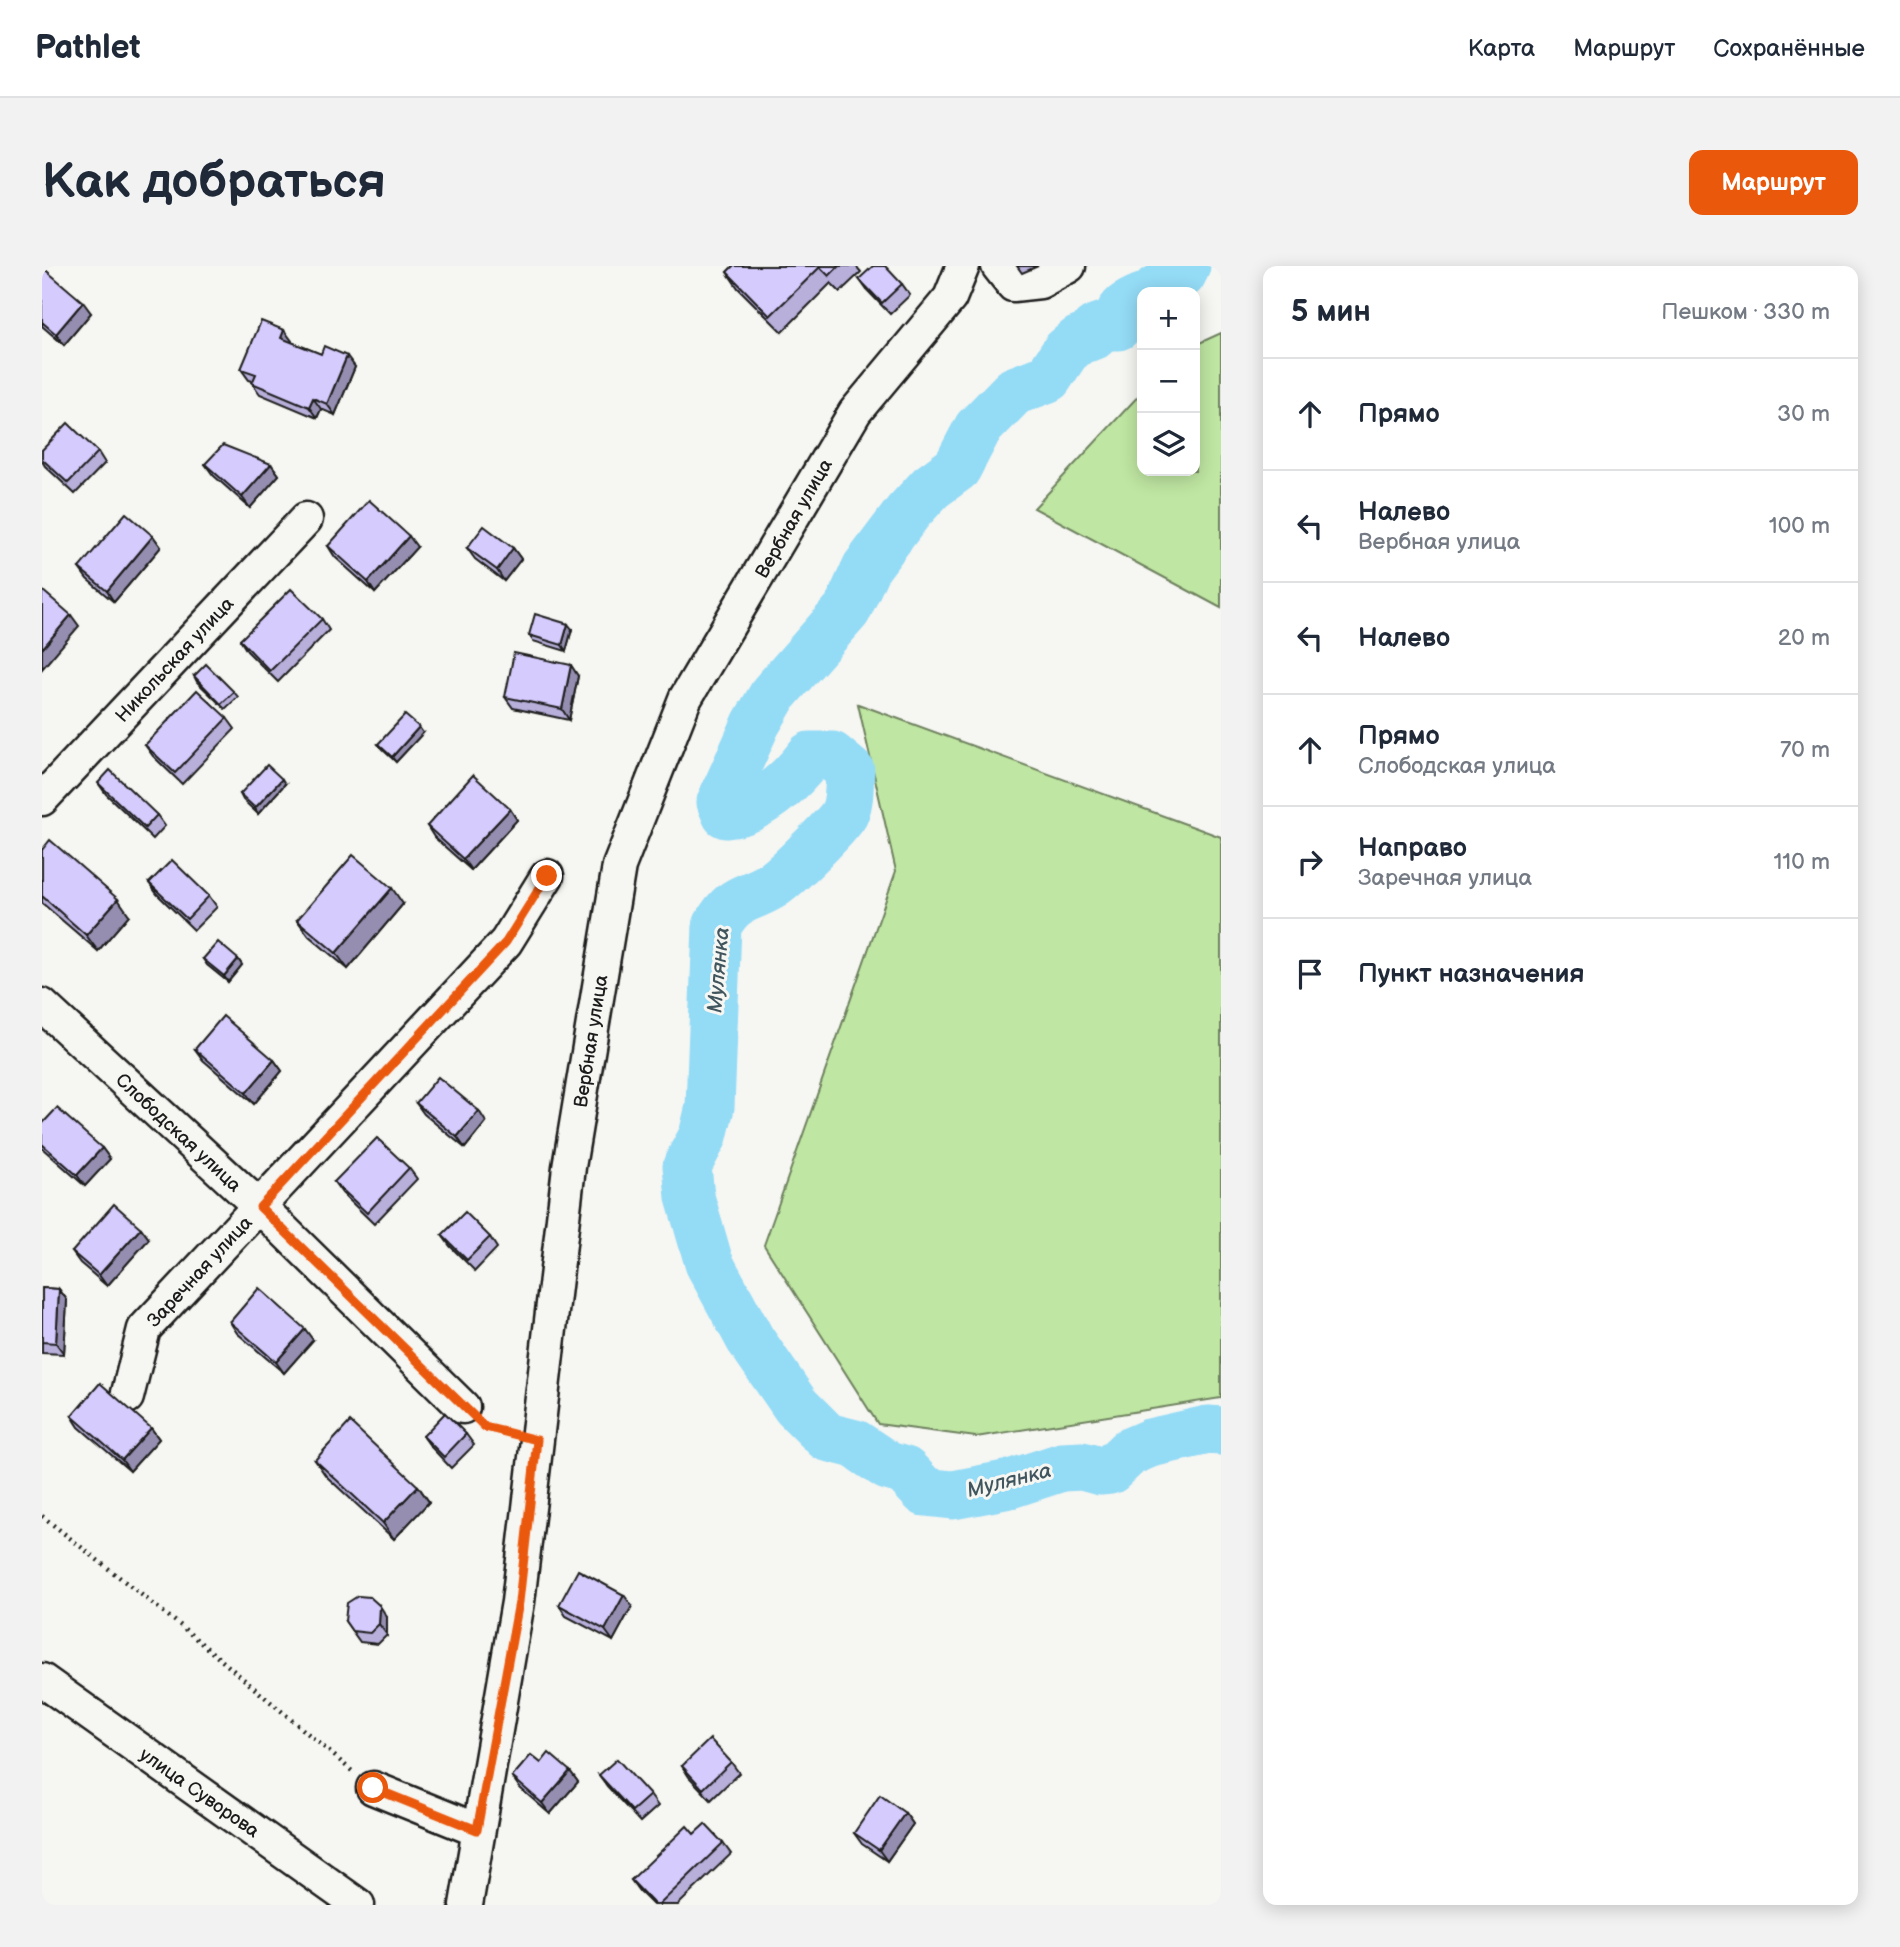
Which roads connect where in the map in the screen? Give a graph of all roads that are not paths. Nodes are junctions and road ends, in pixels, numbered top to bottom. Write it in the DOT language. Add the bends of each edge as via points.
graph roads {
  1 [pos="963,266"];
  2 [pos="998,266"];
  3 [pos="1069,266"];
  4 [pos="306,519"];
  5 [pos="42,799"];
  6 [pos="547,876"];
  7 [pos="42,1005"];
  8 [pos="260,1207"];
  9 [pos="127,1397"];
  10 [pos="463,1407"];
  11 [pos="42,1680"];
  12 [pos="373,1788"];
  13 [pos="477,1830"];
  14 [pos="358,1905"];
  15 [pos="466,1905"];
  1 -- 13 [label="street, Вербная улица" via="950,298 855,412 685,699 619,866 569,1167 519,1602"];
  2 -- 3 [label="street" via="1013,285 1040,282"];
  4 -- 5 [label="street, Никольская улица"];
  6 -- 8 [label="street, Заречная улица" via="506,942"];
  7 -- 8 [label="street, Слободская улица"];
  8 -- 9 [label="street, Заречная улица" via="144,1329"];
  8 -- 10 [label="street, Слободская улица"];
  11 -- 14 [label="street, улица Суворова"];
  12 -- 13 [label="street"];
  13 -- 15 [label="street, Вербная улица"];
}
